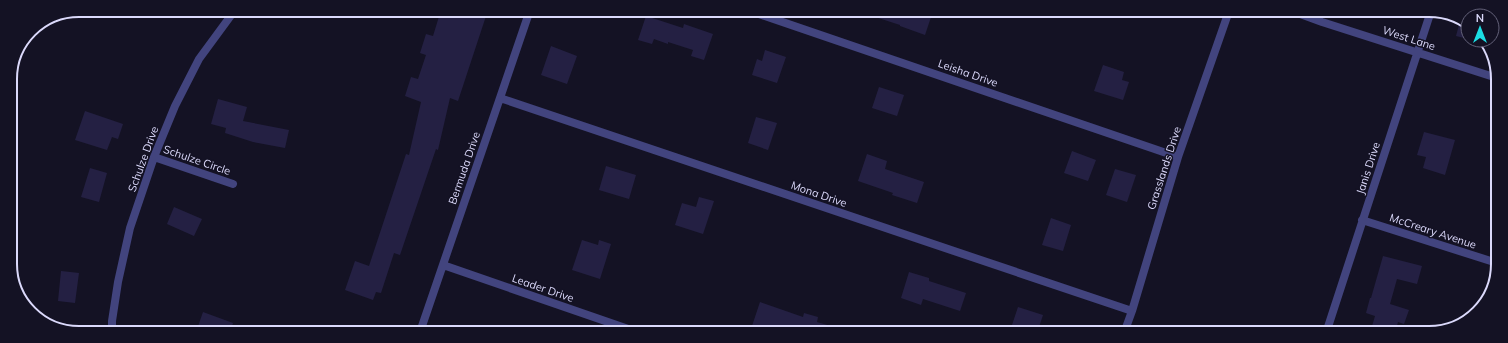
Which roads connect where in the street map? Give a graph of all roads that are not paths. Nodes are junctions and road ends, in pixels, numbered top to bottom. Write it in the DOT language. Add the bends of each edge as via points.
graph roads {
  1 [pos="230,17"];
  2 [pos="528,17"];
  3 [pos="768,17"];
  4 [pos="1227,17"];
  5 [pos="1308,17"];
  6 [pos="1429,17"];
  7 [pos="1418,52"];
  8 [pos="1491,76"];
  9 [pos="500,98"];
  10 [pos="154,156"];
  11 [pos="1178,156"];
  12 [pos="233,184"];
  13 [pos="1362,220"];
  14 [pos="1491,262"];
  15 [pos="442,266"];
  16 [pos="1132,310"];
  17 [pos="112,326"];
  18 [pos="422,326"];
  19 [pos="619,326"];
  20 [pos="1126,326"];
  21 [pos="1328,326"];
  1 -- 10 [label="street, Schulze Drive" via="196,65"];
  2 -- 9 [label="street, Bermuda Drive"];
  3 -- 11 [label="street, Leisha Drive"];
  4 -- 11 [label="street, Grasslands Drive"];
  5 -- 7 [label="street, West Lane"];
  6 -- 7 [label="street, Janis Drive"];
  7 -- 8 [label="street, West Lane"];
  7 -- 13 [label="street, Janis Drive"];
  9 -- 15 [label="street, Bermuda Drive"];
  9 -- 16 [label="street, Mona Drive"];
  10 -- 12 [label="street, Schulze Circle"];
  10 -- 17 [label="street, Schulze Drive" via="130,228 118,282"];
  11 -- 16 [label="street, Grasslands Drive"];
  13 -- 14 [label="street, McCreary Avenue"];
  13 -- 21 [label="street, Janis Drive"];
  15 -- 18 [label="street, Bermuda Drive"];
  15 -- 19 [label="street, Leader Drive"];
  16 -- 20 [label="street, Grasslands Drive"];
}
